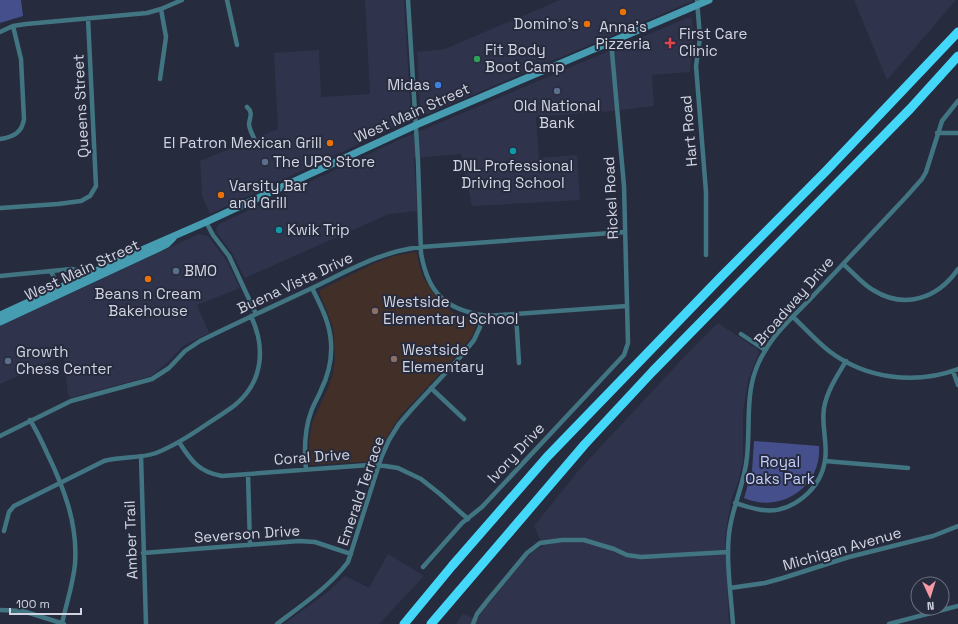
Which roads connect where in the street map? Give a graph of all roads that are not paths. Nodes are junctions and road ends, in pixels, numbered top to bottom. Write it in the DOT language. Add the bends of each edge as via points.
graph roads {
  1 [pos="182,0"];
  2 [pos="227,0"];
  3 [pos="408,0"];
  4 [pos="709,0"];
  5 [pos="697,3"];
  6 [pos="161,10"];
  7 [pos="88,18"];
  8 [pos="13,26"];
  9 [pos="958,26"];
  10 [pos="0,32"];
  11 [pos="958,32"];
  12 [pos="610,42"];
  13 [pos="237,45"];
  14 [pos="958,56"];
  15 [pos="922,71"];
  16 [pos="160,79"];
  17 [pos="958,101"];
  18 [pos="247,107"];
  19 [pos="416,125"];
  20 [pos="937,133"];
  21 [pos="958,133"];
  22 [pos="254,138"];
  23 [pos="0,139"];
  24 [pos="0,208"];
  25 [pos="206,222"];
  26 [pos="625,232"];
  27 [pos="173,238"];
  28 [pos="421,247"];
  29 [pos="706,254"];
  30 [pos="843,264"];
  31 [pos="958,269"];
  32 [pos="51,271"];
  33 [pos="0,276"];
  34 [pos="84,276"];
  35 [pos="55,280"];
  36 [pos="312,288"];
  37 [pos="627,306"];
  38 [pos="256,314"];
  39 [pos="516,314"];
  40 [pos="0,315"];
  41 [pos="251,316"];
  42 [pos="482,316"];
  43 [pos="793,317"];
  44 [pos="0,322"];
  45 [pos="741,334"];
  46 [pos="765,350"];
  47 [pos="625,353"];
  48 [pos="846,362"];
  49 [pos="519,363"];
  50 [pos="956,370"];
  51 [pos="958,385"];
  52 [pos="430,388"];
  53 [pos="464,419"];
  54 [pos="30,420"];
  55 [pos="0,436"];
  56 [pos="179,442"];
  57 [pos="141,456"];
  58 [pos="825,461"];
  59 [pos="379,466"];
  60 [pos="908,468"];
  61 [pos="306,470"];
  62 [pos="248,474"];
  63 [pos="60,482"];
  64 [pos="735,502"];
  65 [pos="468,519"];
  66 [pos="958,526"];
  67 [pos="4,531"];
  68 [pos="499,543"];
  69 [pos="250,545"];
  70 [pos="728,552"];
  71 [pos="143,553"];
  72 [pos="351,554"];
  73 [pos="423,567"];
  74 [pos="440,581"];
  75 [pos="730,588"];
  76 [pos="958,606"];
  77 [pos="0,610"];
  78 [pos="62,624"];
  79 [pos="145,624"];
  80 [pos="277,624"];
  81 [pos="399,624"];
  82 [pos="404,624"];
  83 [pos="430,624"];
  84 [pos="437,624"];
  85 [pos="473,624"];
  86 [pos="733,624"];
  87 [pos="889,624"];
  1 -- 6 [label="street"];
  2 -- 13 [label="street"];
  3 -- 19 [label="street"];
  4 -- 5 [label="main road, West Main Street"];
  5 -- 12 [label="main road, West Main Street"];
  5 -- 29 [label="street, Hart Road" via="700,38 696,66 706,192"];
  6 -- 7 [label="street"];
  6 -- 16 [label="street" via="166,37"];
  7 -- 8 [label="street"];
  7 -- 24 [label="street, Queens Street" via="97,179 94,191 88,198 74,202"];
  8 -- 10 [label="street"];
  8 -- 23 [label="street" via="21,59 24,119 17,134"];
  9 -- 15 [label="highway"];
  11 -- 15 [label="highway"];
  12 -- 19 [label="main road, West Main Street"];
  12 -- 26 [label="street, Rickel Road" via="624,186"];
  14 -- 68 [label="highway" via="899,120 653,371"];
  15 -- 74 [label="highway" via="547,457"];
  17 -- 20 [label="street, Broadway Drive" via="942,121"];
  18 -- 22 [label="street" via="252,116 249,123"];
  19 -- 25 [label="main road, West Main Street"];
  19 -- 28 [label="street"];
  20 -- 21 [label="street"];
  20 -- 30 [label="street, Broadway Drive" via="930,161 922,179"];
  25 -- 27 [label="main road, West Main Street"];
  25 -- 38 [label="street" via="213,236 229,256"];
  26 -- 28 [label="street, Buena Vista Drive"];
  26 -- 37 [label="street, Rickel Road"];
  27 -- 34 [label="main road, West Main Street"];
  27 -- 44 [label="main road, West Main Street" via="156,250"];
  28 -- 36 [label="street, Buena Vista Drive" via="383,255"];
  28 -- 42 [label="street" via="428,279 443,300 465,312"];
  30 -- 31 [label="street" via="871,290 900,300 929,295 944,286"];
  30 -- 43 [label="street, Broadway Drive"];
  32 -- 33 [label="street"];
  32 -- 34 [label="street" via="76,269"];
  32 -- 35 [label="street"];
  34 -- 40 [label="main road, West Main Street"];
  36 -- 38 [label="street, Buena Vista Drive"];
  36 -- 61 [label="street" via="326,317 331,358 306,431"];
  37 -- 39 [label="street"];
  37 -- 47 [label="street, Rickel Road" via="628,343"];
  38 -- 41 [label="street, Buena Vista Drive"];
  39 -- 42 [label="street"];
  39 -- 49 [label="street"];
  41 -- 54 [label="street, Buena Vista Drive" via="196,343 169,368 152,379 71,401"];
  41 -- 56 [label="street" via="260,345 260,357 252,384 235,405"];
  42 -- 52 [label="street, Emerald Terrace" via="474,340"];
  43 -- 46 [label="street, Broadway Drive"];
  43 -- 48 [label="street" via="828,350"];
  45 -- 46 [label="street"];
  46 -- 64 [label="street, Broadway Drive" via="749,395 747,458"];
  47 -- 65 [label="street, Ivory Drive"];
  48 -- 50 [label="street" via="867,371 904,378 930,377"];
  48 -- 58 [label="street" via="834,381 824,407 822,421"];
  50 -- 51 [label="street"];
  52 -- 53 [label="street"];
  52 -- 59 [label="street, Emerald Terrace" via="399,424 389,440"];
  54 -- 55 [label="street, Buena Vista Drive"];
  54 -- 63 [label="street"];
  56 -- 57 [label="street" via="155,453"];
  56 -- 62 [label="street, Coral Drive" via="201,469 222,476"];
  57 -- 63 [label="street" via="104,461"];
  57 -- 71 [label="street, Amber Trail"];
  58 -- 60 [label="street"];
  58 -- 64 [label="street" via="816,484 806,496 796,502 780,509 762,511"];
  59 -- 61 [label="street, Coral Drive"];
  59 -- 65 [label="street, Coral Drive" via="398,468 421,479"];
  59 -- 72 [label="street, Emerald Terrace"];
  61 -- 62 [label="street, Coral Drive"];
  62 -- 69 [label="street"];
  63 -- 67 [label="street" via="14,506 9,512"];
  63 -- 78 [label="street" via="71,517 75,548 72,588"];
  64 -- 70 [label="street, Broadway Drive" via="729,528"];
  65 -- 73 [label="street, Ivory Drive"];
  66 -- 75 [label="street, Michigan Avenue" via="933,536 849,557 782,578"];
  68 -- 83 [label="highway"];
  68 -- 84 [label="highway"];
  69 -- 71 [label="street, Severson Drive"];
  69 -- 72 [label="street, Severson Drive" via="308,541"];
  70 -- 75 [label="street, Broadway Drive"];
  70 -- 85 [label="street" via="641,558 584,540 540,543 514,568 477,614"];
  71 -- 79 [label="street, Amber Trail"];
  72 -- 80 [label="street, Emerald Terrace" via="340,573 328,585"];
  74 -- 81 [label="highway"];
  74 -- 82 [label="highway"];
  75 -- 86 [label="street, Broadway Drive"];
  76 -- 87 [label="street"];
  77 -- 78 [label="street" via="23,611"];
}
